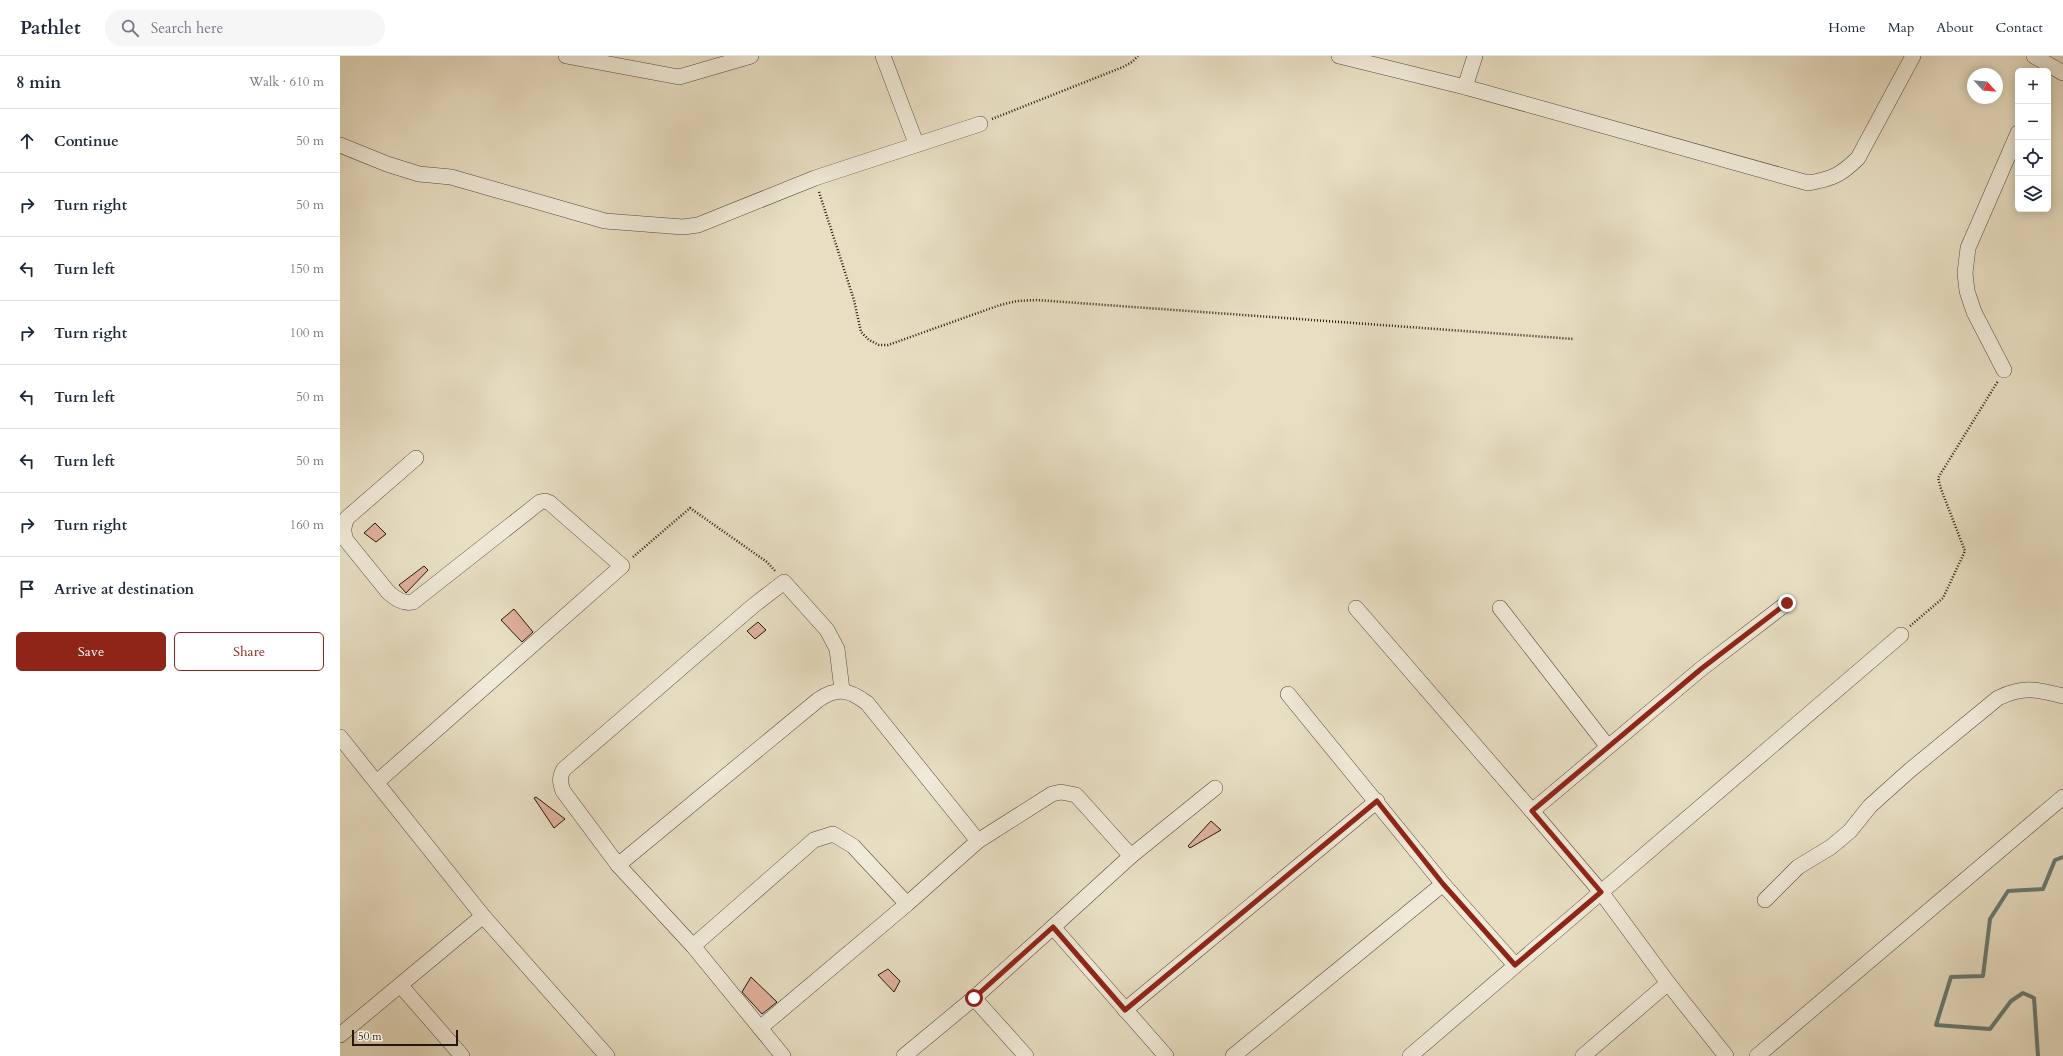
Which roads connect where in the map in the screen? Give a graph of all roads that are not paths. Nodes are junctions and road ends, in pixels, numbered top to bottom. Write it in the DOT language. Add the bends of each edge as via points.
graph roads {
  1 [pos="751,56"];
  2 [pos="883,56"];
  3 [pos="1339,56"];
  4 [pos="1475,56"];
  5 [pos="1913,56"];
  6 [pos="2034,56"];
  7 [pos="574,57"];
  8 [pos="2047,67"];
  9 [pos="2063,73"];
  10 [pos="1465,88"];
  11 [pos="980,124"];
  12 [pos="2015,140"];
  13 [pos="916,143"];
  14 [pos="340,145"];
  15 [pos="2004,370"];
  16 [pos="416,458"];
  17 [pos="1787,603"];
  18 [pos="1356,608"];
  19 [pos="1500,608"];
  20 [pos="1901,634"];
  21 [pos="842,690"];
  22 [pos="1288,694"];
  23 [pos="2063,696"];
  24 [pos="342,744"];
  25 [pos="1608,747"];
  26 [pos="377,782"];
  27 [pos="1215,788"];
  28 [pos="2063,797"];
  29 [pos="1377,801"];
  30 [pos="1532,811"];
  31 [pos="978,840"];
  32 [pos="1131,856"];
  33 [pos="618,865"];
  34 [pos="1443,884"];
  35 [pos="1601,892"];
  36 [pos="1765,900"];
  37 [pos="907,904"];
  38 [pos="483,916"];
  39 [pos="1053,927"];
  40 [pos="693,946"];
  41 [pos="1515,965"];
  42 [pos="1668,983"];
  43 [pos="401,986"];
  44 [pos="974,998"];
  45 [pos="1125,1010"];
  46 [pos="760,1028"];
  47 [pos="340,1036"];
  48 [pos="462,1056"];
  49 [pos="607,1056"];
  50 [pos="783,1056"];
  51 [pos="904,1056"];
  52 [pos="1026,1056"];
  53 [pos="1166,1056"];
  54 [pos="1233,1056"];
  55 [pos="1410,1056"];
  56 [pos="1583,1056"];
  57 [pos="1726,1056"];
  58 [pos="1757,1056"];
  1 -- 7 [label="street" via="679,77"];
  2 -- 13 [label="street"];
  3 -- 10 [label="street"];
  4 -- 10 [label="street"];
  5 -- 10 [label="street" via="1858,158 1844,172 1830,180 1808,183"];
  6 -- 8 [label="street"];
  8 -- 9 [label="street"];
  11 -- 13 [label="street"];
  12 -- 15 [label="street" via="1968,248 1965,273 1966,291 1974,312"];
  13 -- 14 [label="street" via="814,178 698,225 683,227 605,221 451,177 413,172"];
  16 -- 26 [label="street" via="346,518 343,526 346,540 388,592 396,598 406,603 413,602 540,502 545,501 622,566"];
  17 -- 25 [label="street" via="1701,669"];
  18 -- 30 [label="street"];
  19 -- 25 [label="street"];
  20 -- 35 [label="street"];
  21 -- 31 [label="street" via="867,703"];
  21 -- 33 [label="street" via="829,693 818,700"];
  21 -- 33 [label="street" via="837,649 827,630 784,582 561,773 563,791"];
  22 -- 29 [label="street"];
  23 -- 36 [label="street" via="2034,689 1998,698 1908,771 1870,806 1850,831 1831,847 1798,867"];
  24 -- 26 [label="street"];
  25 -- 30 [label="street"];
  26 -- 38 [label="street"];
  27 -- 32 [label="street"];
  28 -- 58 [label="street"];
  29 -- 34 [label="street"];
  29 -- 45 [label="street"];
  30 -- 35 [label="street"];
  31 -- 32 [label="street" via="1052,794 1071,793 1082,800"];
  31 -- 37 [label="street"];
  32 -- 39 [label="street"];
  33 -- 40 [label="street"];
  34 -- 41 [label="street"];
  34 -- 54 [label="street"];
  35 -- 41 [label="street"];
  35 -- 42 [label="street"];
  37 -- 40 [label="street" via="853,846 833,834 814,840"];
  37 -- 46 [label="street"];
  38 -- 43 [label="street"];
  38 -- 49 [label="street"];
  39 -- 44 [label="street"];
  39 -- 45 [label="street"];
  40 -- 46 [label="street"];
  41 -- 55 [label="street"];
  42 -- 56 [label="street"];
  42 -- 57 [label="street"];
  43 -- 47 [label="street"];
  43 -- 48 [label="street"];
  44 -- 51 [label="street"];
  44 -- 52 [label="street"];
  45 -- 53 [label="street"];
  46 -- 50 [label="street"];
}
